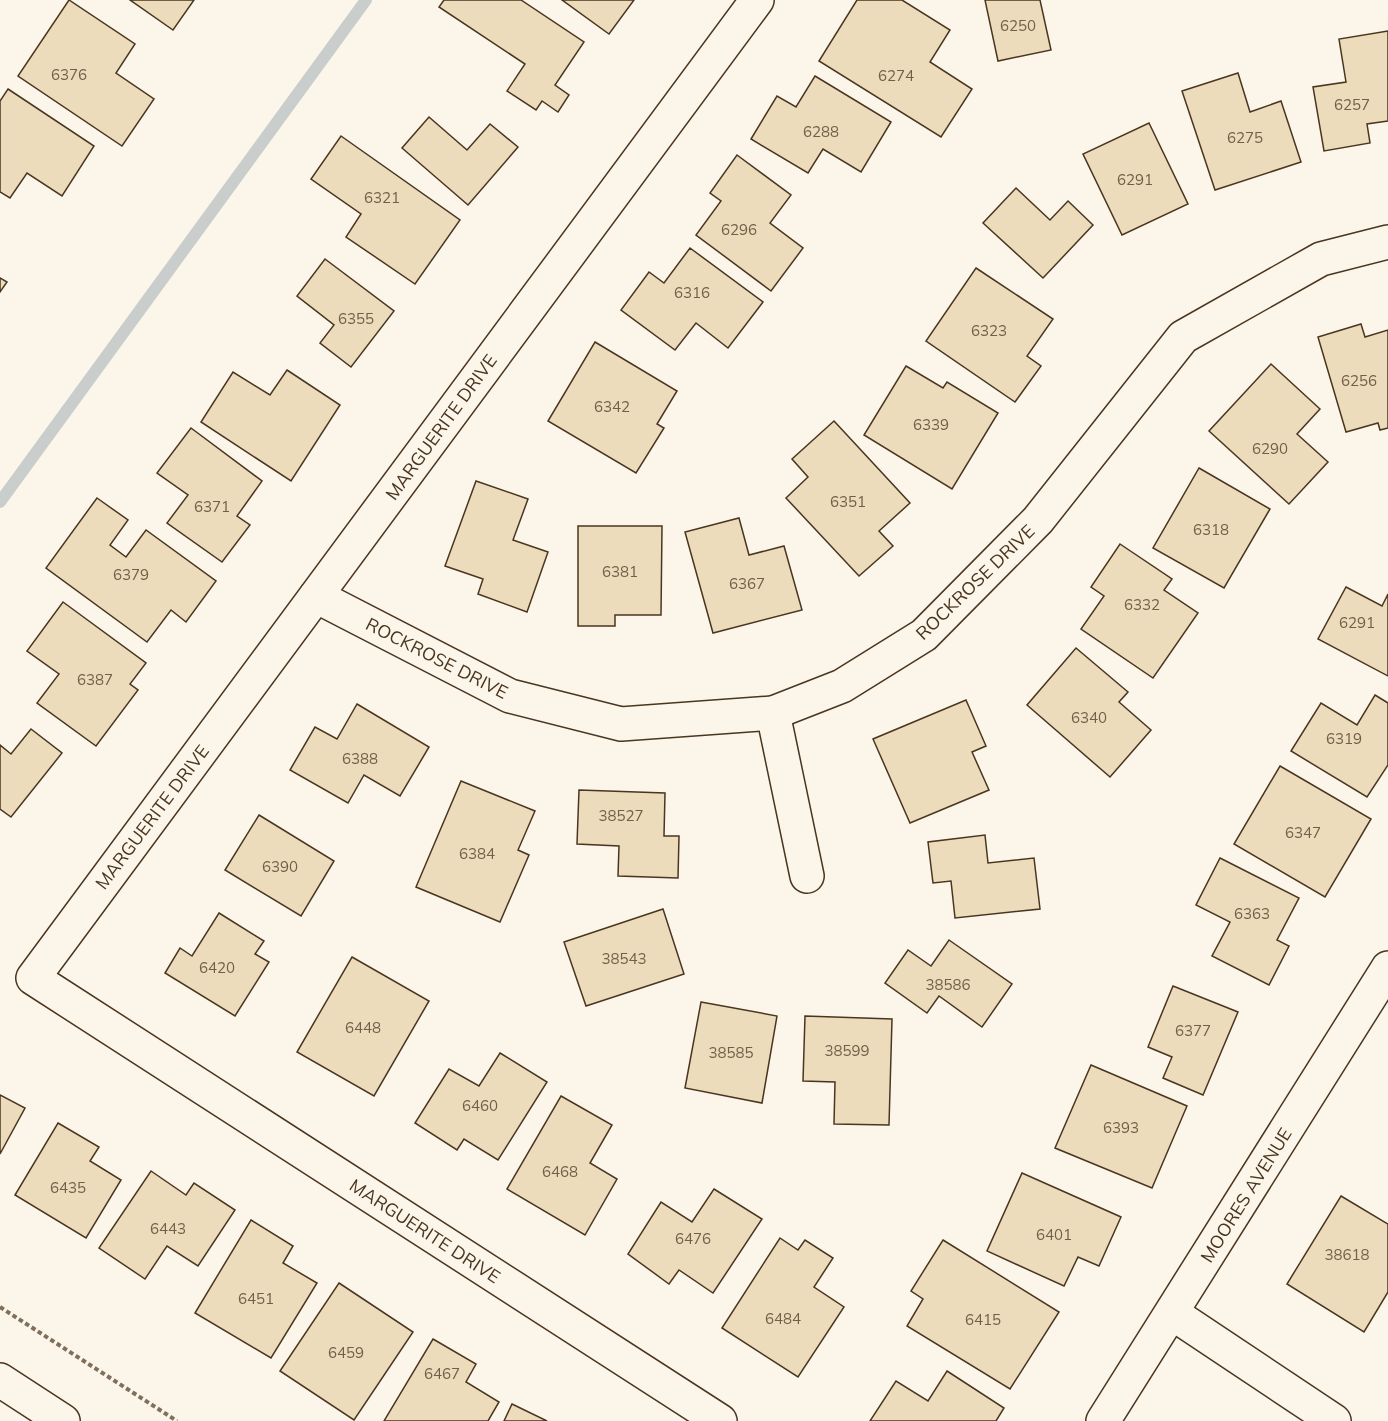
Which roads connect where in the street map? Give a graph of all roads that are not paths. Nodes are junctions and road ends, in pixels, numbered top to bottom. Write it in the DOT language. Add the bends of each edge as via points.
graph roads {
  1 [pos="757,0"];
  2 [pos="1388,242"];
  3 [pos="316,596"];
  4 [pos="773,713"];
  5 [pos="807,876"];
  6 [pos="1388,968"];
  7 [pos="1172,1313"];
  8 [pos="0,1380"];
  9 [pos="63,1421"];
  10 [pos="720,1421"];
  11 [pos="1103,1421"];
  12 [pos="1334,1421"];
  1 -- 3 [label="street, MARGUERITE DRIVE"];
  2 -- 4 [label="street, ROCKROSE DRIVE" via="1321,259 1183,337 1038,520 924,635 842,686"];
  3 -- 4 [label="street, ROCKROSE DRIVE" via="510,696 621,724"];
  3 -- 10 [label="street, MARGUERITE DRIVE" via="33,978"];
  4 -- 5 [label="street"];
  6 -- 7 [label="street, MOORES AVENUE"];
  7 -- 11 [label="street, MOORES AVENUE"];
  7 -- 12 [label="street"];
  8 -- 9 [label="street"];
}
